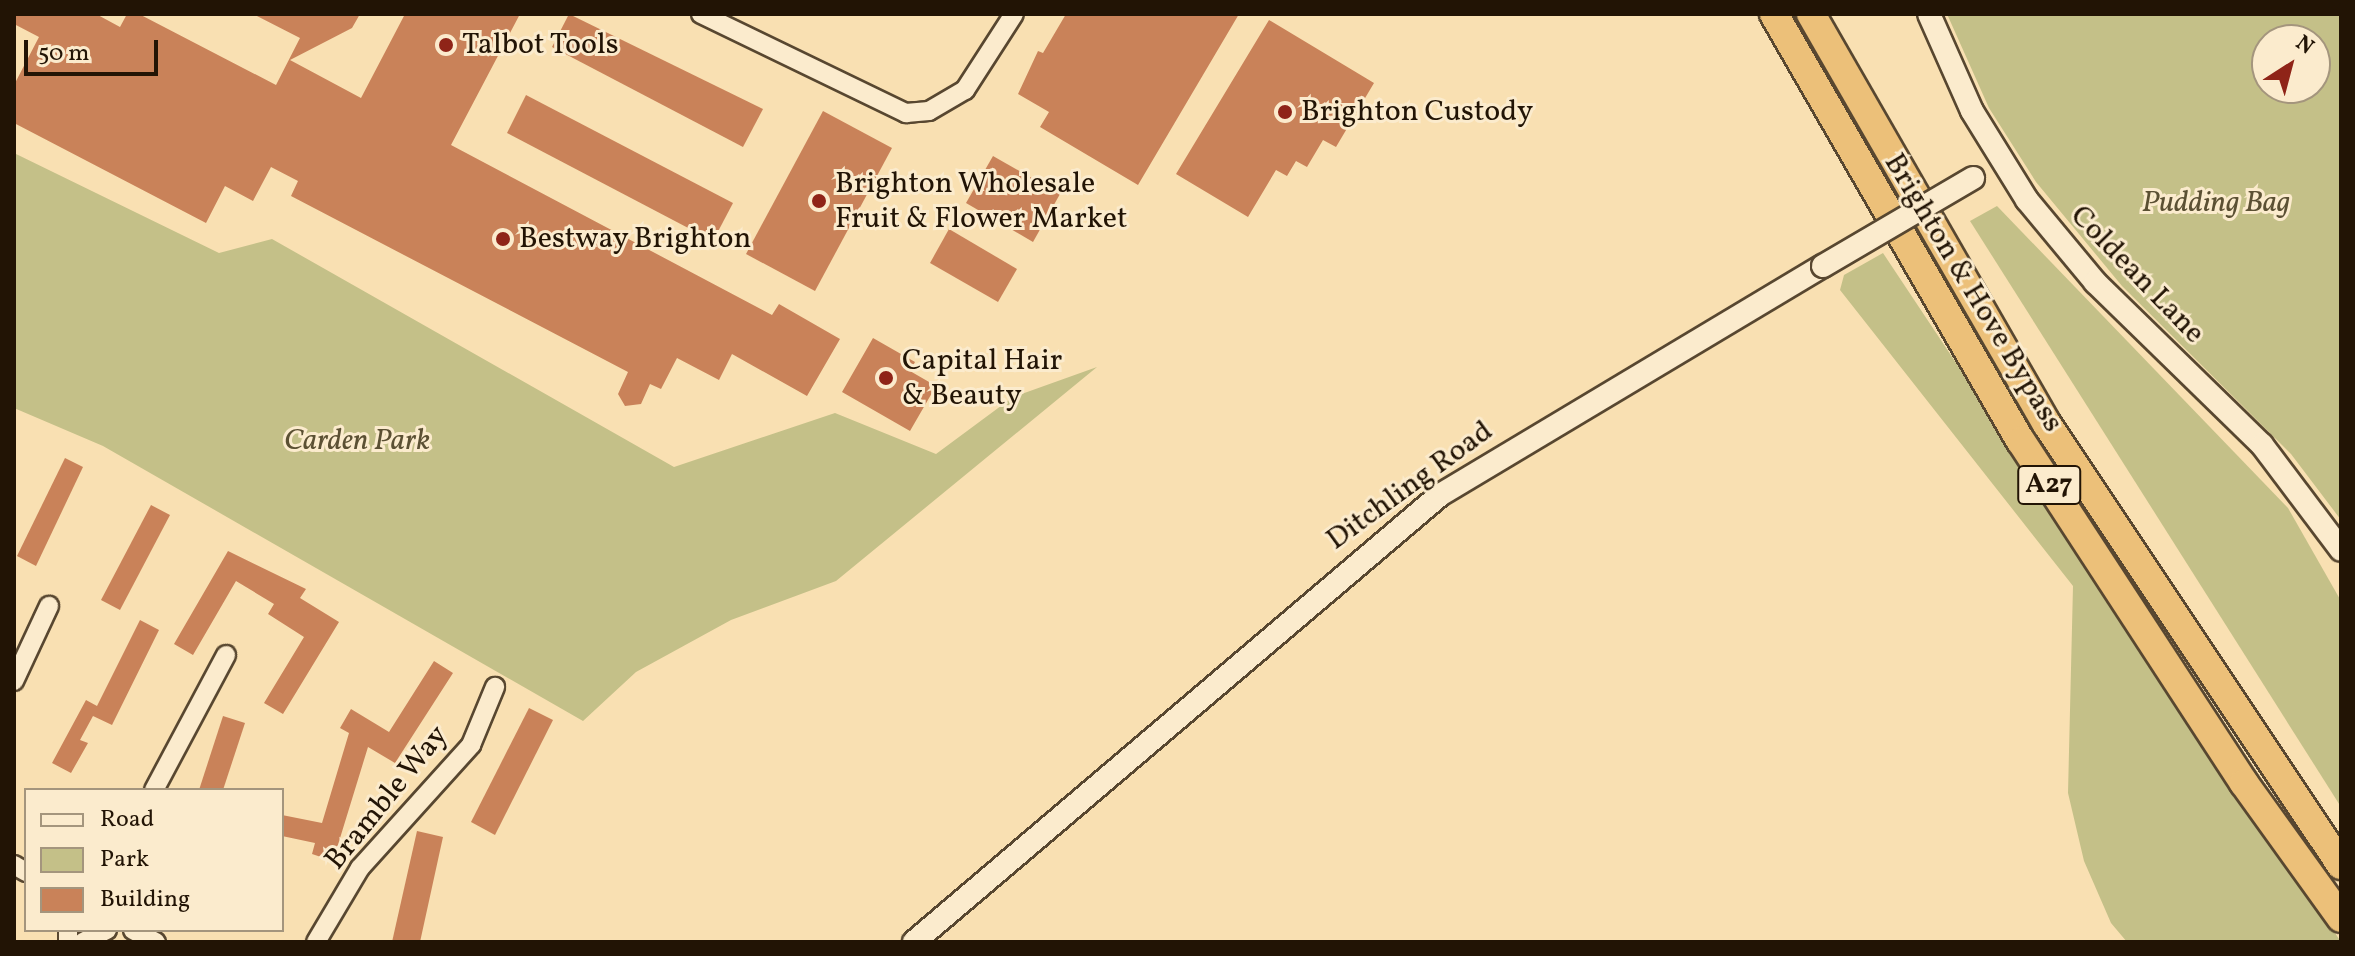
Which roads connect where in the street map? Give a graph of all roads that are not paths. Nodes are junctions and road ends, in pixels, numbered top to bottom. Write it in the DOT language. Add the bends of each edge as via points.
graph roads {
  1 [pos="701,14"];
  2 [pos="1014,14"];
  3 [pos="1811,14"];
  4 [pos="1929,14"];
  5 [pos="1776,21"];
  6 [pos="2000,160"];
  7 [pos="2341,550"];
  8 [pos="49,606"];
  9 [pos="226,655"];
  10 [pos="14,681"];
  11 [pos="495,687"];
  12 [pos="155,788"];
  13 [pos="2341,865"];
  14 [pos="2341,918"];
  15 [pos="103,932"];
  16 [pos="137,932"];
  17 [pos="83,942"];
  18 [pos="156,942"];
  19 [pos="316,942"];
  20 [pos="914,942"];
  1 -- 2 [label="street" via="906,113 929,111 959,95"];
  3 -- 13 [label="highway, Brighton & Hove Bypass / A27" via="2040,412 2135,564"];
  4 -- 6 [label="street, Coldean Lane" via="1954,77"];
  5 -- 14 [label="highway, Brighton & Hove Bypass / A27" via="2021,441 2244,783"];
  6 -- 7 [label="street, Coldean Lane" via="2095,282 2271,454"];
  6 -- 20 [label="street, Ditchling Road, bridge" via="1440,495"];
  8 -- 10 [label="street"];
  9 -- 12 [label="street"];
  11 -- 19 [label="street, Bramble Way" via="471,745 360,868"];
  15 -- 17 [label="street"];
  16 -- 18 [label="street"];
}
